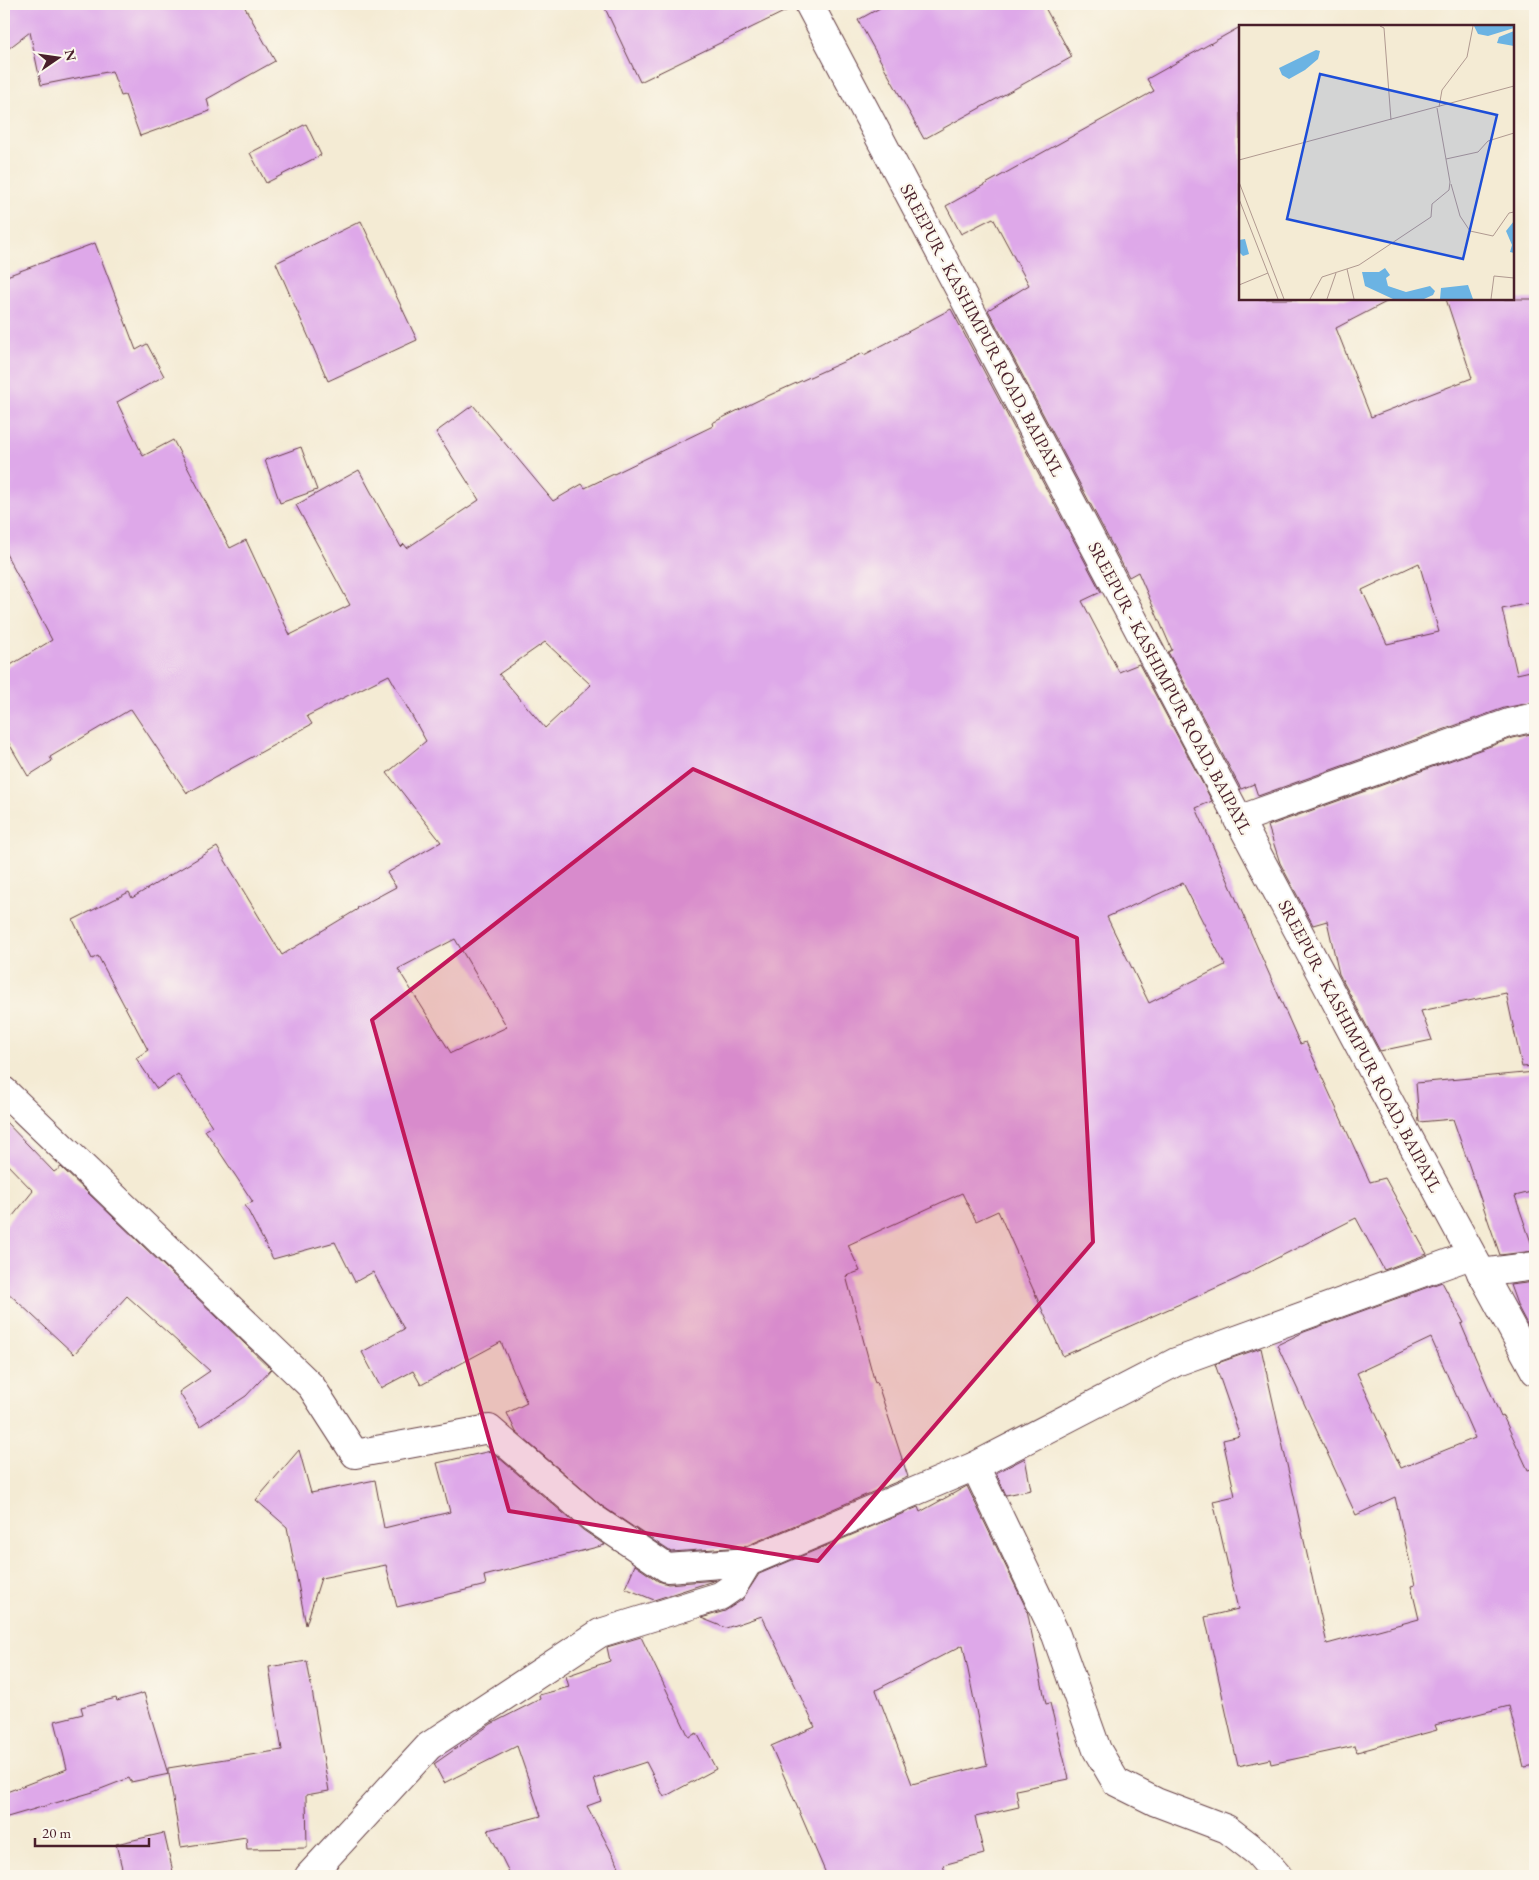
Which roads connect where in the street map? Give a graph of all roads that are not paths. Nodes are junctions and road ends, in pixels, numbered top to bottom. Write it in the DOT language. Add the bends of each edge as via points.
graph roads {
  1 [pos="809,4"];
  2 [pos="1535,716"];
  3 [pos="1238,820"];
  4 [pos="4,1091"];
  5 [pos="1476,1264"];
  6 [pos="1535,1266"];
  7 [pos="1535,1371"];
  8 [pos="975,1466"];
  9 [pos="748,1562"];
  10 [pos="309,1876"];
  11 [pos="1278,1876"];
  1 -- 3 [label="street, SREEPUR - KASHIMPUR ROAD, BAIPAYL" via="1132,613"];
  2 -- 3 [label="street"];
  3 -- 5 [label="street, SREEPUR - KASHIMPUR ROAD, BAIPAYL"];
  4 -- 9 [label="street" via="311,1386 355,1454 489,1429 593,1518 667,1568"];
  5 -- 6 [label="street"];
  5 -- 7 [label="street, SREEPUR - KASHIMPUR ROAD, BAIPAYL"];
  5 -- 8 [label="street" via="1176,1362"];
  8 -- 9 [label="street"];
  8 -- 11 [label="street" via="1056,1635 1097,1750 1116,1782 1156,1802 1228,1829 1258,1853"];
  9 -- 10 [label="street" via="733,1587 720,1596 600,1633 429,1746"];
}
